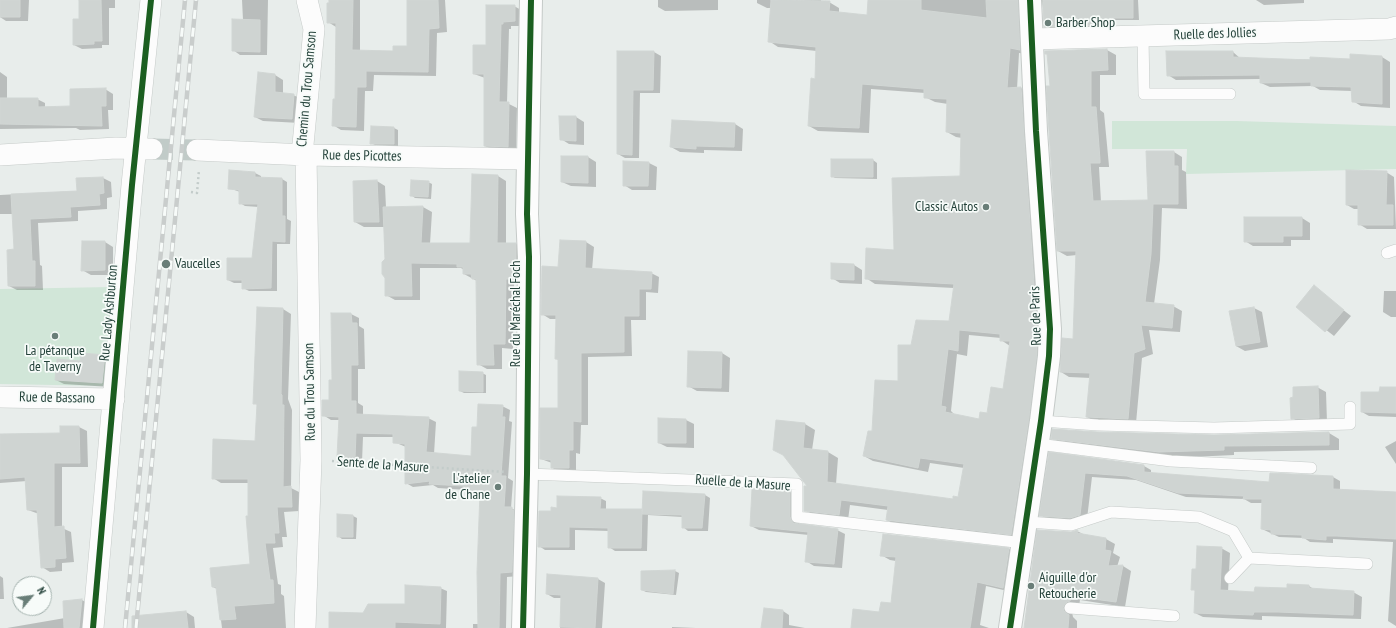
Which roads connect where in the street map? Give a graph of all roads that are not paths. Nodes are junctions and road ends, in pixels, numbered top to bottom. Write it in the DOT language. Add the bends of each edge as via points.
graph roads {
  1 [pos="151,0"];
  2 [pos="307,0"];
  3 [pos="531,0"];
  4 [pos="1030,0"];
  5 [pos="1396,27"];
  6 [pos="1142,36"];
  7 [pos="1033,39"];
  8 [pos="1230,94"];
  9 [pos="144,148"];
  10 [pos="0,154"];
  11 [pos="304,155"];
  12 [pos="198,158"];
  13 [pos="528,159"];
  14 [pos="0,397"];
  15 [pos="114,399"];
  16 [pos="1350,407"];
  17 [pos="1041,421"];
  18 [pos="1038,444"];
  19 [pos="1311,468"];
  20 [pos="527,474"];
  21 [pos="1026,532"];
  22 [pos="1249,558"];
  23 [pos="1367,564"];
  24 [pos="1230,578"];
  25 [pos="1070,608"];
  26 [pos="1174,616"];
  27 [pos="93,628"];
  28 [pos="305,628"];
  29 [pos="523,628"];
  30 [pos="1010,628"];
  1 -- 9 [label="street, Rue Lady Ashburton"];
  2 -- 11 [label="street, Chemin du Trou Samson" via="314,29"];
  3 -- 13 [label="street, Rue du Maréchal Foch"];
  4 -- 7 [label="street, Rue de Paris"];
  5 -- 6 [label="street, Ruelle des Jollies"];
  6 -- 7 [label="street, Ruelle des Jollies"];
  6 -- 8 [label="lane" via="1144,94"];
  7 -- 17 [label="street, Rue de Paris" via="1036,131 1050,329"];
  9 -- 10 [label="street"];
  9 -- 15 [label="street, Rue Lady Ashburton"];
  11 -- 12 [label="street, Rue des Picottes"];
  11 -- 13 [label="street, Rue des Picottes"];
  11 -- 28 [label="street, Rue du Trou Samson" via="311,460"];
  13 -- 20 [label="street, Rue du Maréchal Foch"];
  14 -- 15 [label="street, Rue de Bassano"];
  15 -- 27 [label="street, Rue Lady Ashburton"];
  16 -- 17 [label="lane" via="1350,424 1214,428"];
  17 -- 18 [label="street, Rue de Paris"];
  18 -- 19 [label="lane" via="1171,462"];
  18 -- 21 [label="street, Rue de Paris"];
  20 -- 21 [label="lane, Ruelle de la Masure" via="797,484 797,517"];
  20 -- 29 [label="street, Rue du Maréchal Foch"];
  21 -- 22 [label="lane" via="1071,525 1111,512 1199,517 1233,531"];
  21 -- 30 [label="street, Rue de Paris"];
  22 -- 23 [label="lane"];
  22 -- 24 [label="lane"];
  25 -- 26 [label="lane"];
}
